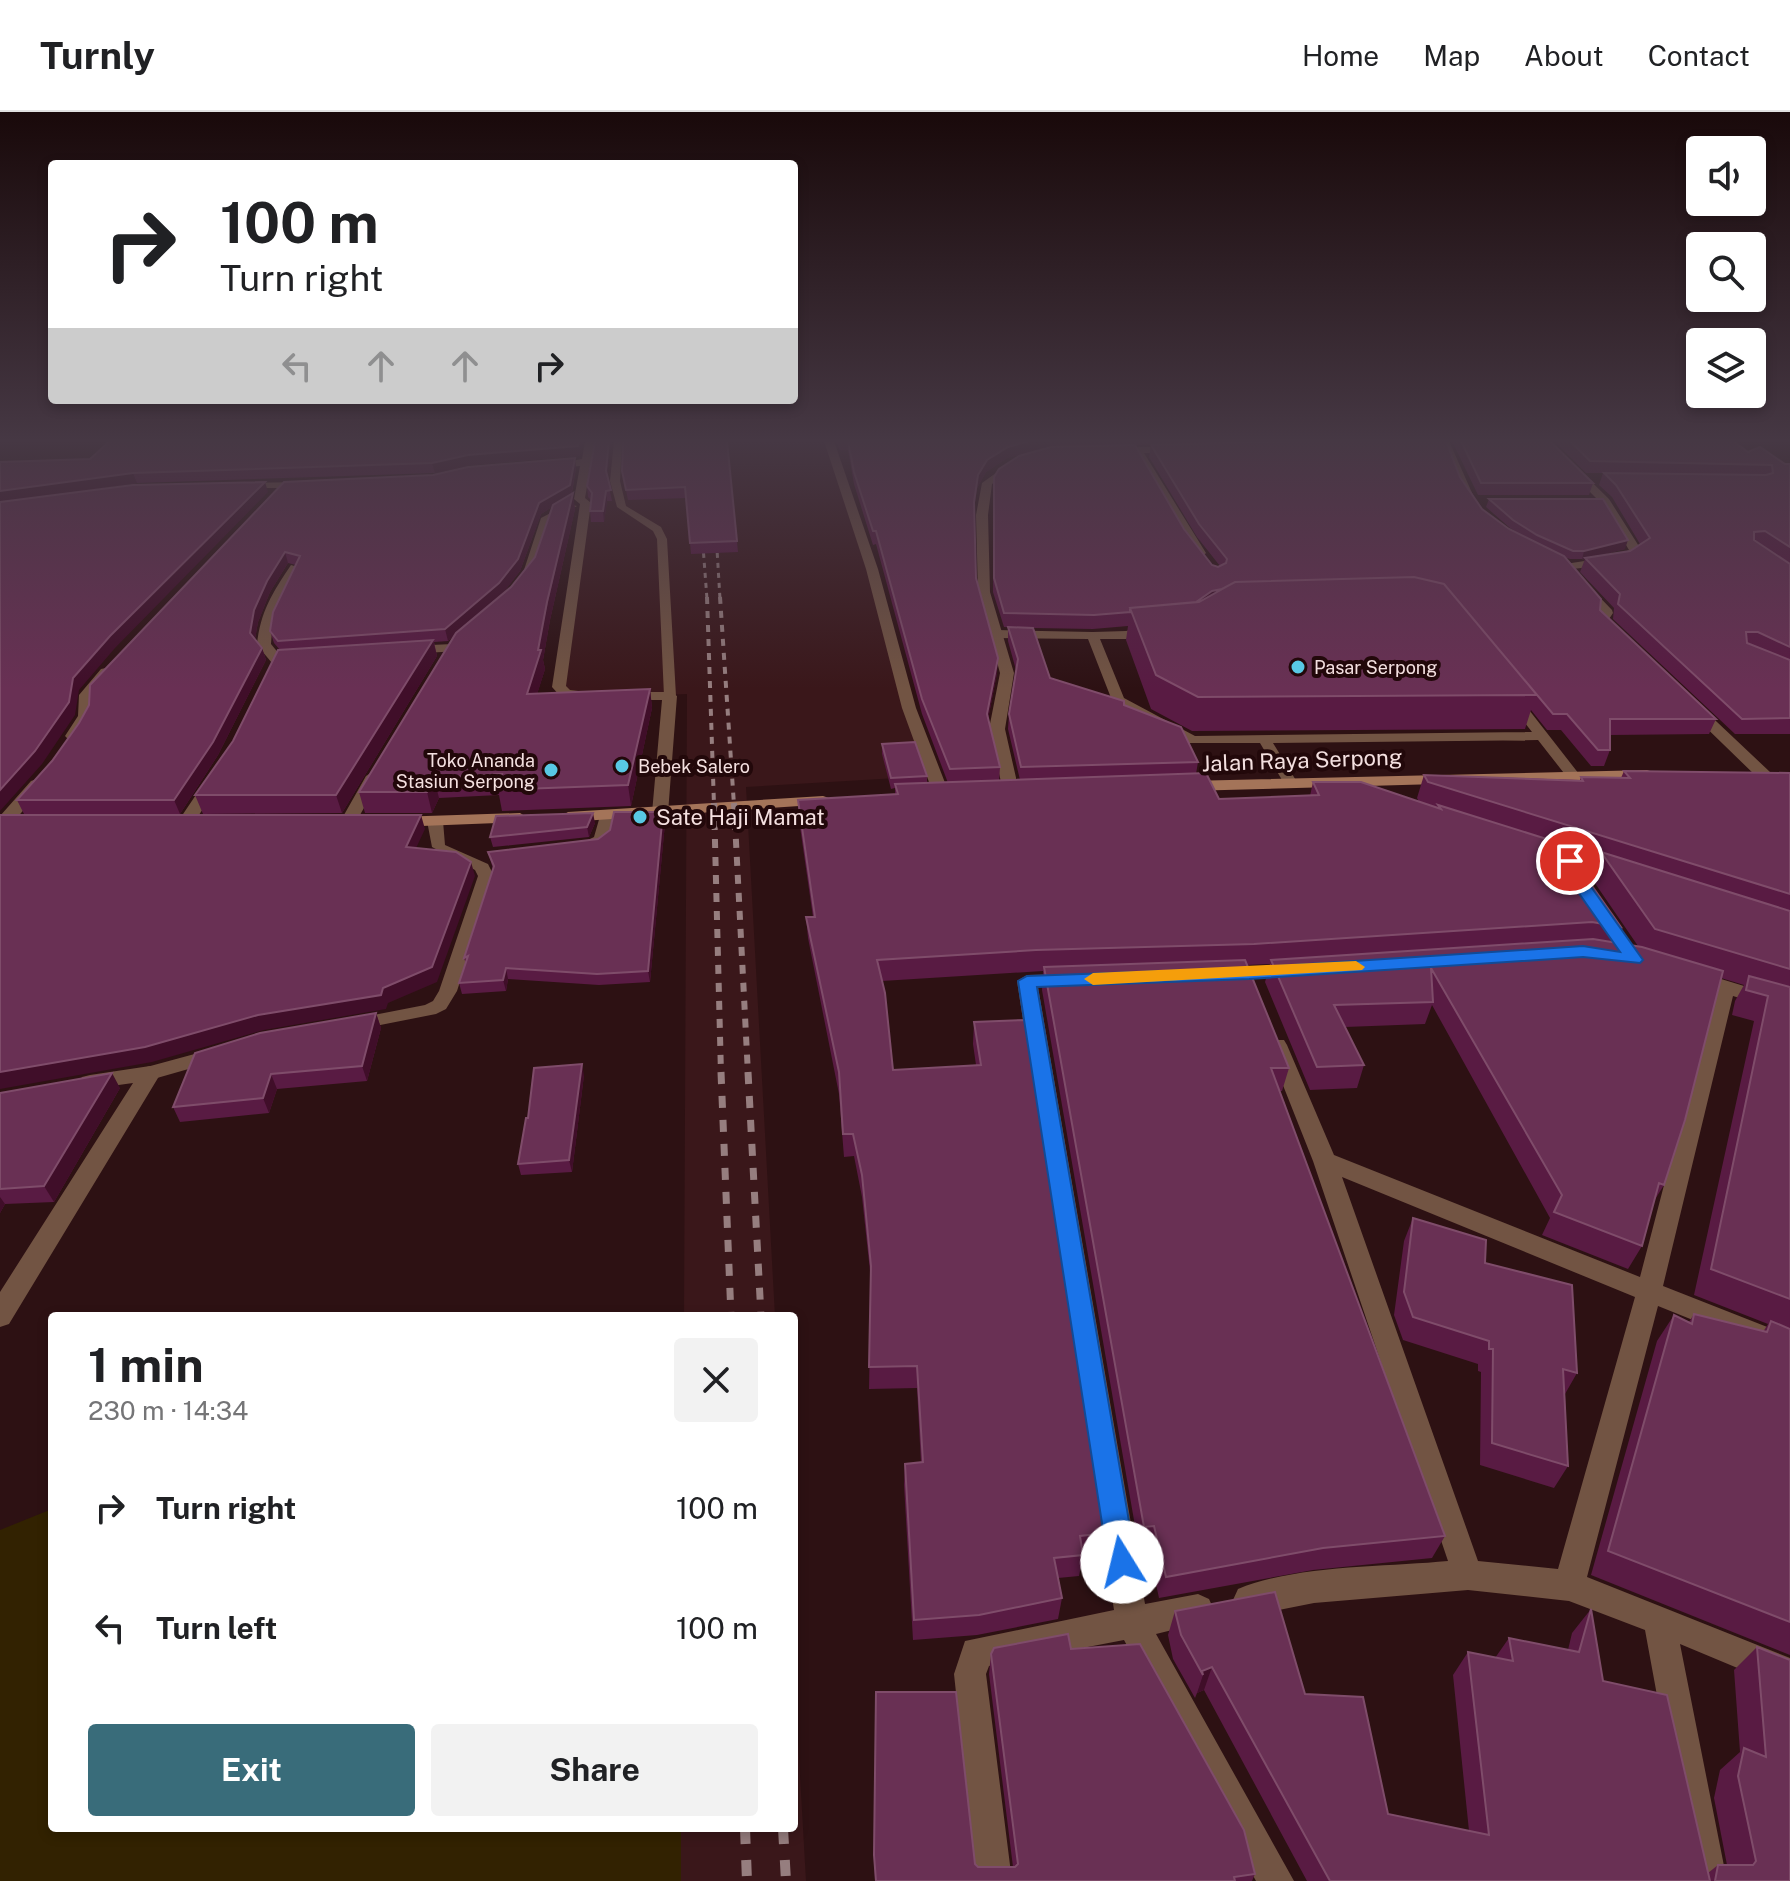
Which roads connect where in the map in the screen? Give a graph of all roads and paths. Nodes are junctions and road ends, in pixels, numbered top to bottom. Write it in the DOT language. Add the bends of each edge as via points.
graph roads {
  1 [pos="545,524"];
  2 [pos="583,524"];
  3 [pos="648,524"];
  4 [pos="857,524"];
  5 [pos="982,524"];
  6 [pos="1180,524"];
  7 [pos="1619,524"];
  8 [pos="1208,563"];
  9 [pos="295,568"];
  10 [pos="515,591"];
  11 [pos="1168,628"];
  12 [pos="996,634"];
  13 [pos="1093,636"];
  14 [pos="1623,640"];
  15 [pos="391,651"];
  16 [pos="113,663"];
  17 [pos="279,664"];
  18 [pos="440,668"];
  19 [pos="1506,690"];
  20 [pos="670,696"];
  21 [pos="1688,702"];
  22 [pos="1543,736"];
  23 [pos="1265,741"];
  24 [pos="66,746"];
  25 [pos="386,755"];
  26 [pos="50,769"];
  27 [pos="220,770"];
  28 [pos="1572,774"];
  29 [pos="1668,775"];
  30 [pos="1732,775"];
  31 [pos="1773,778"];
  32 [pos="1341,781"];
  33 [pos="1290,782"];
  34 [pos="1166,786"];
  35 [pos="1012,791"];
  36 [pos="940,793"];
  37 [pos="845,799"];
  38 [pos="1381,799"];
  39 [pos="660,813"];
  40 [pos="607,816"];
  41 [pos="435,821"];
  42 [pos="8,822"];
  43 [pos="341,822"];
  44 [pos="185,823"];
  45 [pos="569,848"];
  46 [pos="1530,848"];
  47 [pos="493,855"];
  48 [pos="462,858"];
  49 [pos="1570,861"];
  50 [pos="1579,882"];
  51 [pos="1643,884"];
  52 [pos="1312,969"];
  53 [pos="1680,973"];
  54 [pos="1201,975"];
  55 [pos="1091,979"];
  56 [pos="1726,986"];
  57 [pos="1790,1007"];
  58 [pos="343,1026"];
  59 [pos="1272,1031"];
  60 [pos="237,1047"];
  61 [pos="150,1073"];
  62 [pos="72,1085"];
  63 [pos="1325,1161"];
  64 [pos="1649,1291"];
  65 [pos="0,1316"];
  66 [pos="1790,1348"];
  67 [pos="1468,1575"];
  68 [pos="1569,1586"];
  69 [pos="1659,1619"];
  70 [pos="1132,1623"];
  71 [pos="1790,1674"];
  72 [pos="994,1881"];
  73 [pos="1276,1881"];
  74 [pos="1709,1881"];
  1 -- 10 [label="street" via="529,573"];
  2 -- 20 [label="street" via="559,687 566,694"];
  3 -- 20 [label="lane" via="662,539"];
  4 -- 36 [label="street" via="909,708"];
  5 -- 12 [label="street" via="984,592"];
  6 -- 8 [label="street"];
  7 -- 14 [label="street" via="1636,552 1620,559 1562,564 1607,613 1602,619"];
  9 -- 17 [label="street" via="265,616 264,645"];
  11 -- 13 [label="lane"];
  12 -- 13 [label="lane"];
  12 -- 35 [label="street" via="1007,673 997,729"];
  13 -- 23 [label="lane" via="1118,700 1133,710 1192,740"];
  15 -- 18 [label="street" via="458,644"];
  16 -- 24 [label="street" via="86,695 85,716"];
  19 -- 22 [label="lane"];
  20 -- 39 [label="street"];
  21 -- 31 [label="street"];
  22 -- 23 [label="lane"];
  22 -- 28 [label="lane"];
  23 -- 33 [label="lane"];
  25 -- 43 [label="street"];
  26 -- 42 [label="street"];
  27 -- 44 [label="street"];
  28 -- 29 [label="main road, Jalan Raya Serpong"];
  28 -- 32 [label="main road, Jalan Raya Serpong"];
  30 -- 31 [label="main road"];
  32 -- 33 [label="main road, Jalan Raya Serpong"];
  32 -- 38 [label="street"];
  33 -- 34 [label="main road, Jalan Raya Serpong"];
  37 -- 39 [label="main road"];
  39 -- 40 [label="main road"];
  40 -- 41 [label="main road"];
  40 -- 45 [label="lane" via="601,840"];
  41 -- 43 [label="main road"];
  41 -- 48 [label="lane" via="437,844"];
  46 -- 49 [label="street"];
  47 -- 48 [label="lane"];
  48 -- 58 [label="lane" via="482,867 486,876 440,1005"];
  49 -- 50 [label="street"];
  49 -- 51 [label="street"];
  52 -- 54 [label="street" via="1252,981"];
  53 -- 56 [label="street"];
  55 -- 70 [label="street" via="1027,981"];
  56 -- 57 [label="street"];
  56 -- 64 [label="street"];
  59 -- 63 [label="street"];
  60 -- 61 [label="lane"];
  61 -- 62 [label="street"];
  61 -- 65 [label="street"];
  63 -- 64 [label="street"];
  63 -- 67 [label="street"];
  64 -- 66 [label="street"];
  64 -- 68 [label="street"];
  67 -- 68 [label="street"];
  67 -- 70 [label="street" via="1314,1588"];
  68 -- 69 [label="street"];
  69 -- 71 [label="street"];
  69 -- 74 [label="street"];
  70 -- 72 [label="street" via="976,1652 970,1674"];
  70 -- 73 [label="street"];
}
